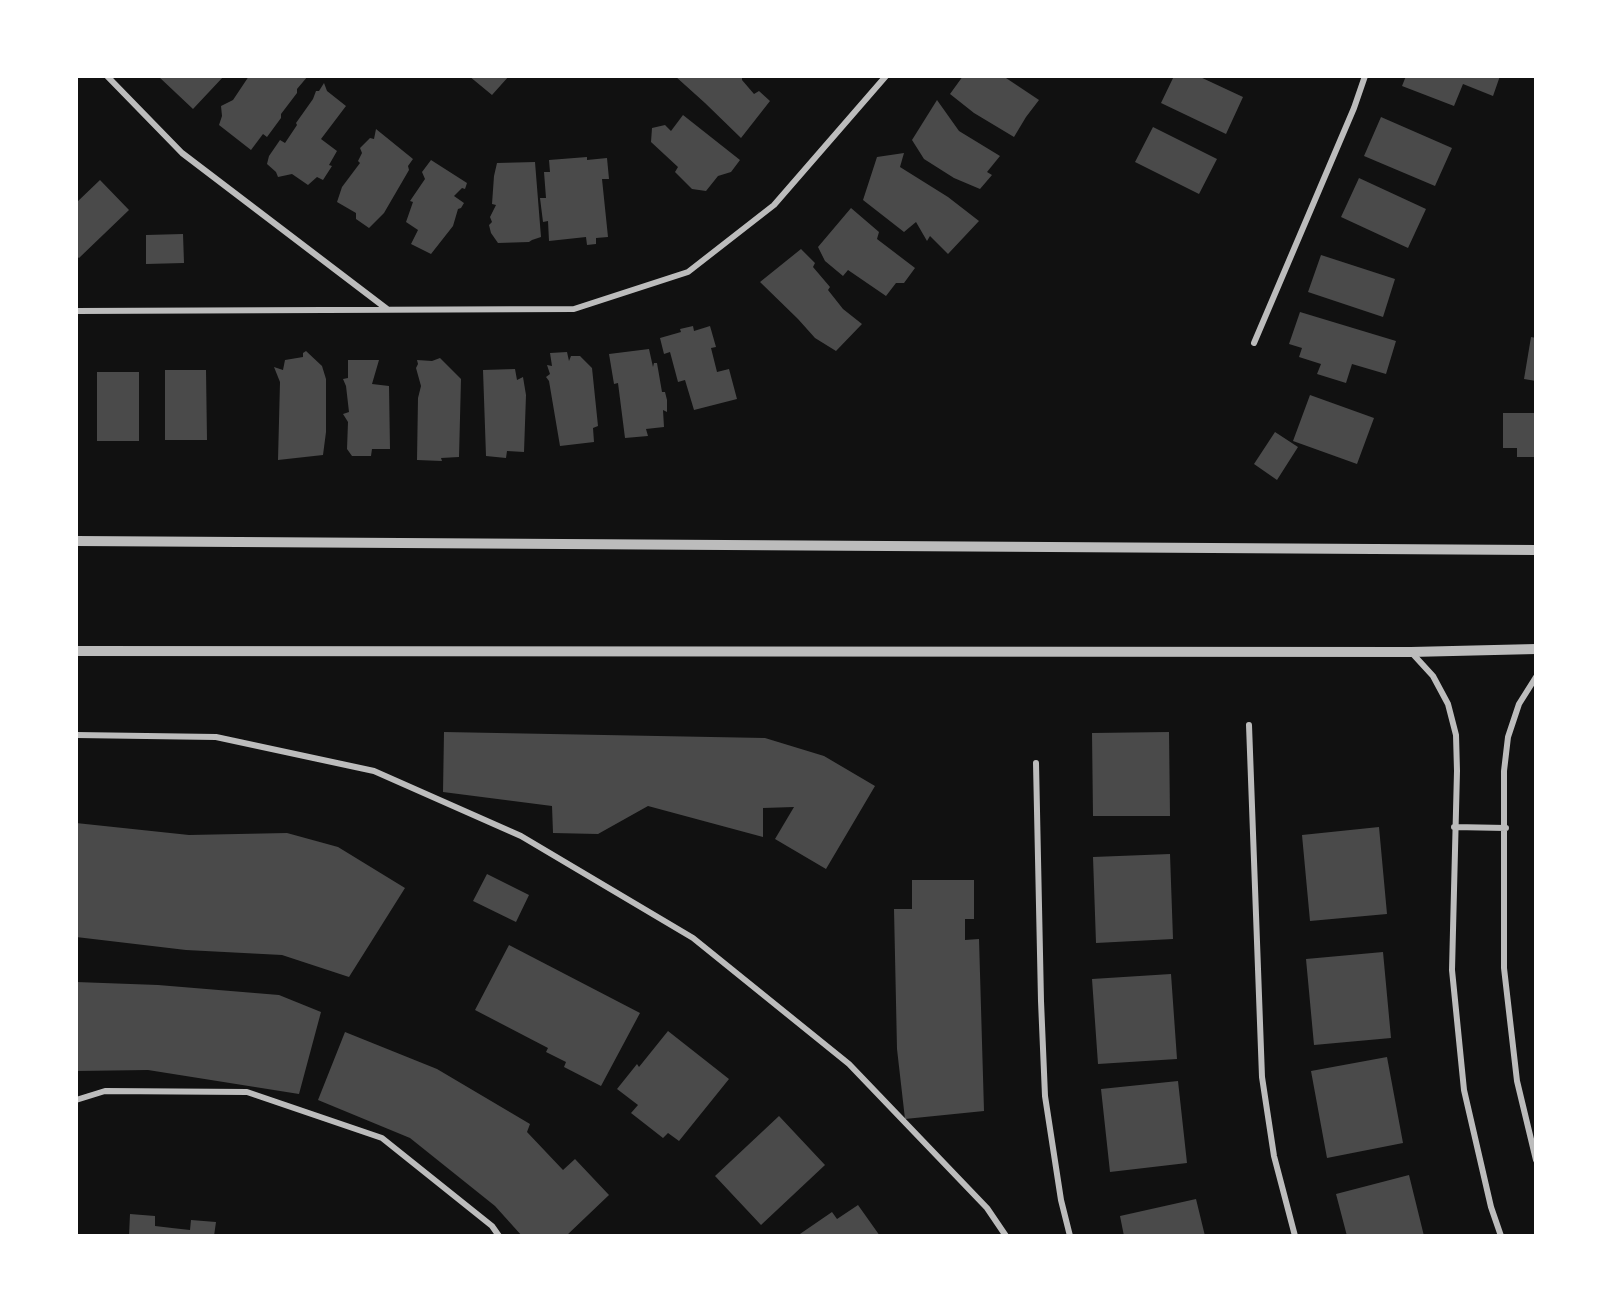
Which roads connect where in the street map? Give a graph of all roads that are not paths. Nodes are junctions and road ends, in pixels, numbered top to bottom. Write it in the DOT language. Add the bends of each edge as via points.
graph roads {
  1 [pos="107,76"];
  2 [pos="886,76"];
  3 [pos="1365,76"];
  4 [pos="388,310"];
  5 [pos="76,311"];
  6 [pos="1254,343"];
  7 [pos="76,541"];
  8 [pos="1536,549"];
  9 [pos="1536,649"];
  10 [pos="76,651"];
  11 [pos="1411,652"];
  12 [pos="1536,677"];
  13 [pos="1249,725"];
  14 [pos="76,735"];
  15 [pos="1036,763"];
  16 [pos="1454,827"];
  17 [pos="1506,828"];
  18 [pos="76,1100"];
  19 [pos="1536,1160"];
  20 [pos="499,1236"];
  21 [pos="1006,1236"];
  22 [pos="1070,1236"];
  23 [pos="1295,1236"];
  24 [pos="1501,1236"];
  1 -- 4 [label="street" via="182,153"];
  2 -- 4 [label="street" via="774,206 688,272 574,309"];
  3 -- 6 [label="street"];
  4 -- 5 [label="street"];
  7 -- 8 [label="street"];
  9 -- 11 [label="street"];
  10 -- 11 [label="street"];
  11 -- 16 [label="street" via="1433,676 1448,704 1456,735"];
  12 -- 17 [label="street" via="1519,704 1508,737 1504,771"];
  13 -- 23 [label="street" via="1262,1077 1274,1156"];
  14 -- 21 [label="street" via="216,737 374,771 521,836 693,938 849,1064 987,1208"];
  15 -- 22 [label="street" via="1045,1096"];
  16 -- 17 [label="street"];
  16 -- 24 [label="street" via="1452,970 1464,1090"];
  17 -- 19 [label="street" via="1504,968 1516,1081"];
  18 -- 20 [label="street" via="105,1090 247,1092 382,1138 492,1226"];
}
